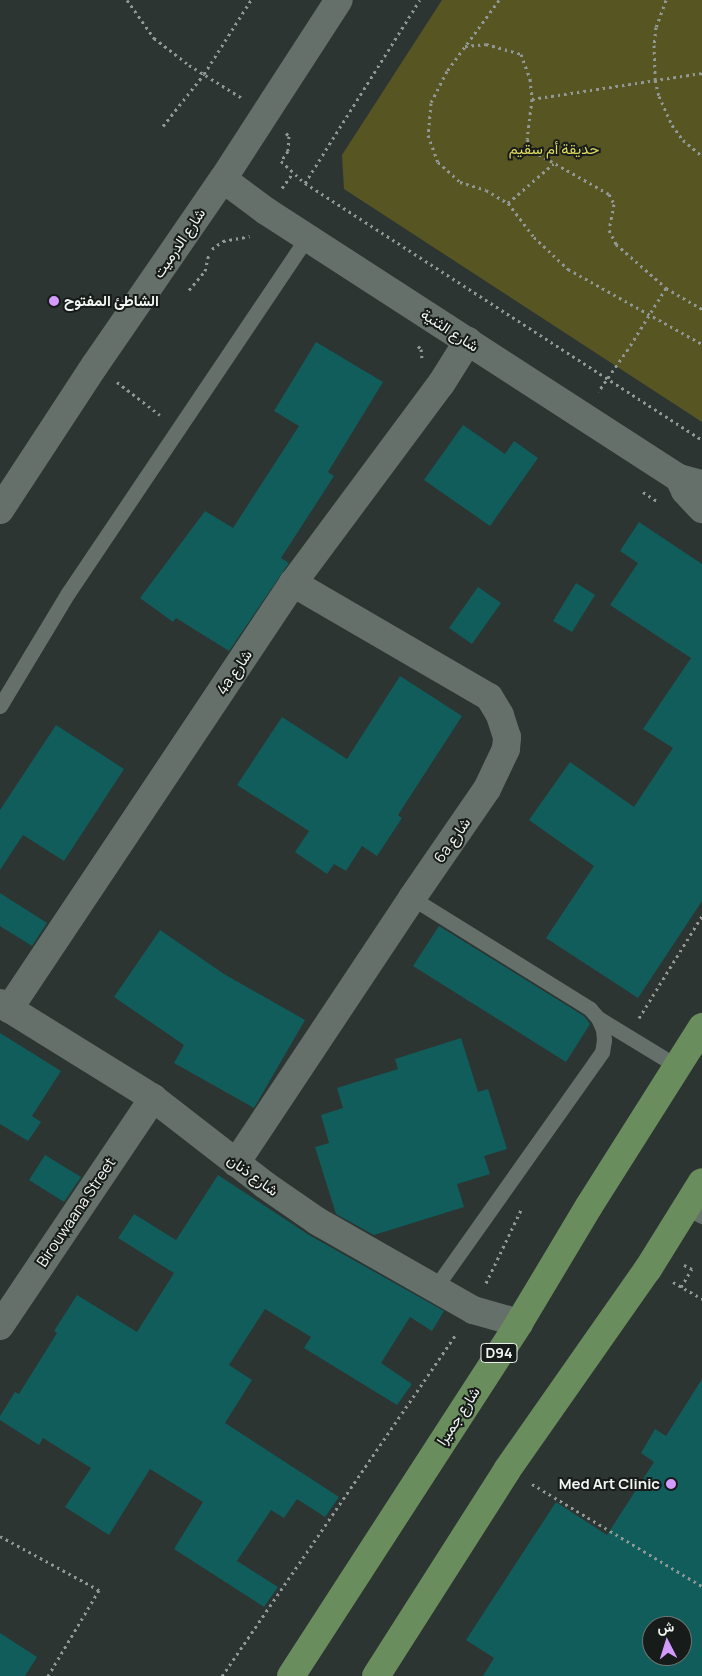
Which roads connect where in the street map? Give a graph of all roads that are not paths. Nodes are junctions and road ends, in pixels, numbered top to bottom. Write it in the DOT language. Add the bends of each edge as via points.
graph roads {
  1 [pos="339,0"];
  2 [pos="223,179"];
  3 [pos="300,247"];
  4 [pos="468,341"];
  5 [pos="690,481"];
  6 [pos="702,509"];
  7 [pos="0,510"];
  8 [pos="292,583"];
  9 [pos="0,706"];
  10 [pos="412,898"];
  11 [pos="5,1006"];
  12 [pos="598,1018"];
  13 [pos="702,1027"];
  14 [pos="677,1066"];
  15 [pos="152,1098"];
  16 [pos="236,1163"];
  17 [pos="698,1199"];
  18 [pos="434,1288"];
  19 [pos="519,1322"];
  20 [pos="0,1326"];
  21 [pos="291,1676"];
  22 [pos="376,1676"];
  1 -- 2 [label="street, شارع الدرميت"];
  2 -- 3 [label="street, شارع الثنية"];
  2 -- 7 [label="street, شارع الدرميت"];
  3 -- 4 [label="street, شارع الثنية"];
  3 -- 9 [label="lane" via="68,593"];
  4 -- 5 [label="street, شارع الثنية"];
  4 -- 8 [label="street, 4a شارع" via="441,384"];
  5 -- 6 [label="street, شارع الثنية" via="685,491"];
  8 -- 10 [label="street, 6a شارع" via="489,697 500,715 507,737 506,750 498,768"];
  8 -- 11 [label="street, 4a شارع"];
  10 -- 12 [label="lane" via="582,1004"];
  10 -- 16 [label="street, 6a شارع"];
  11 -- 15 [label="street, شارع ذنان"];
  12 -- 14 [label="lane"];
  12 -- 18 [label="lane" via="603,1028 602,1052"];
  13 -- 14 [label="main road, شارع جميرا / D94"];
  14 -- 19 [label="main road, شارع جميرا / D94"];
  15 -- 16 [label="street, شارع ذنان"];
  15 -- 20 [label="street, Birouwaana Street"];
  16 -- 18 [label="street, شارع ذنان" via="317,1221"];
  17 -- 22 [label="main road" via="508,1470"];
  18 -- 19 [label="street, شارع ذنان" via="473,1310"];
  19 -- 21 [label="main road, شارع جميرا / D94"];
}
